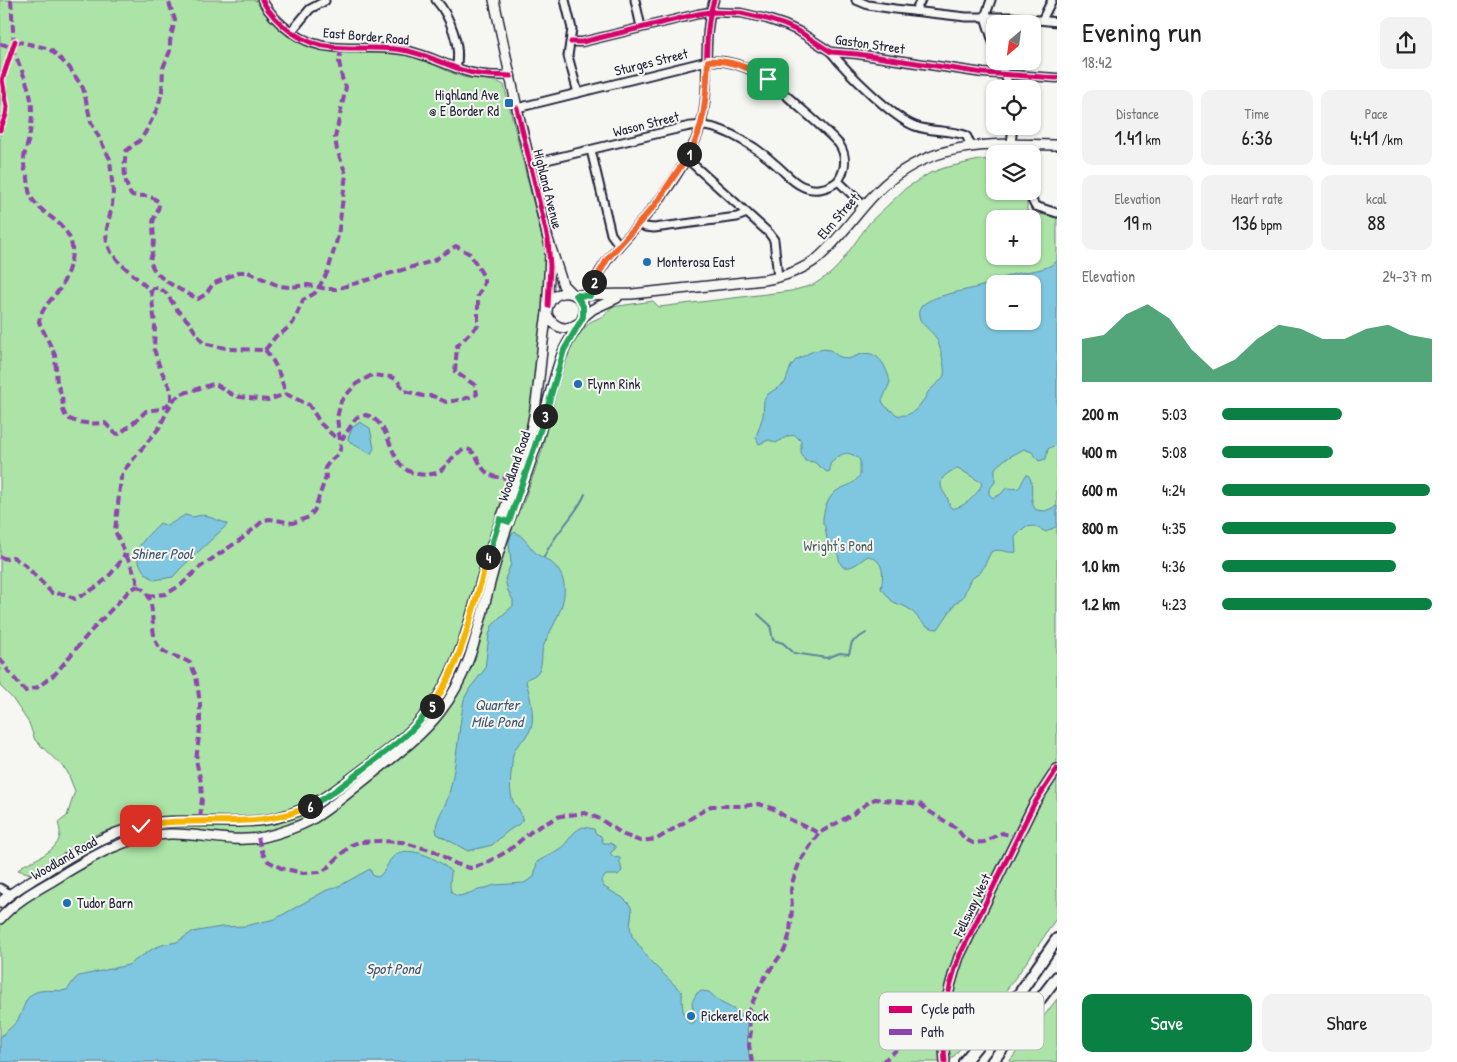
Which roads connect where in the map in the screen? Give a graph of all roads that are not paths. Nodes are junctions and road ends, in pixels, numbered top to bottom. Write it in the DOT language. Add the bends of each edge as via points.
graph roads {
  1 [pos="262,0"];
  2 [pos="436,0"];
  3 [pos="494,0"];
  4 [pos="565,0"];
  5 [pos="635,0"];
  6 [pos="714,0"];
  7 [pos="856,0"];
  8 [pos="921,0"];
  9 [pos="991,0"];
  10 [pos="1052,0"];
  11 [pos="325,1"];
  12 [pos="915,11"];
  13 [pos="710,12"];
  14 [pos="985,17"];
  15 [pos="986,20"];
  16 [pos="1042,20"];
  17 [pos="1057,22"];
  18 [pos="642,27"];
  19 [pos="290,32"];
  20 [pos="571,42"];
  21 [pos="830,52"];
  22 [pos="708,61"];
  23 [pos="456,68"];
  24 [pos="1003,70"];
  25 [pos="1005,75"];
  26 [pos="511,76"];
  27 [pos="1057,78"];
  28 [pos="1007,80"];
  29 [pos="578,93"];
  30 [pos="517,108"];
  31 [pos="701,125"];
  32 [pos="1012,135"];
  33 [pos="1011,144"];
  34 [pos="1015,145"];
  35 [pos="1057,145"];
  36 [pos="971,146"];
  37 [pos="1041,148"];
  38 [pos="591,150"];
  39 [pos="686,158"];
  40 [pos="530,164"];
  41 [pos="838,181"];
  42 [pos="731,198"];
  43 [pos="1032,200"];
  44 [pos="864,206"];
  45 [pos="747,213"];
  46 [pos="1057,213"];
  47 [pos="726,219"];
  48 [pos="640,223"];
  49 [pos="548,239"];
  50 [pos="619,245"];
  51 [pos="778,278"];
  52 [pos="573,294"];
  53 [pos="632,294"];
  54 [pos="590,296"];
  55 [pos="548,310"];
  56 [pos="581,320"];
  57 [pos="504,521"];
  58 [pos="1057,769"];
  59 [pos="305,809"];
  60 [pos="310,820"];
  61 [pos="211,821"];
  62 [pos="210,837"];
  63 [pos="0,888"];
  64 [pos="10,894"];
  65 [pos="0,902"];
  66 [pos="0,918"];
  67 [pos="1057,939"];
  68 [pos="1057,977"];
  69 [pos="948,992"];
  70 [pos="1020,992"];
  71 [pos="1044,994"];
  72 [pos="974,1050"];
  73 [pos="1001,1050"];
  74 [pos="964,1062"];
  75 [pos="992,1062"];
  1 -- 19 [label="street, East Border Road"];
  2 -- 23 [label="street" via="450,21 458,53"];
  3 -- 26 [label="main road, Highland Avenue"];
  4 -- 20 [label="street" via="572,29"];
  5 -- 18 [label="street"];
  6 -- 13 [label="street"];
  7 -- 12 [label="street" via="877,7"];
  8 -- 12 [label="street"];
  9 -- 14 [label="street"];
  10 -- 16 [label="street"];
  11 -- 19 [label="street" via="310,9"];
  12 -- 14 [label="street"];
  13 -- 18 [label="street, Gaston Street"];
  13 -- 21 [label="street, Gaston Street" via="741,13 774,21 800,32"];
  13 -- 22 [label="street"];
  14 -- 15 [label="street"];
  14 -- 16 [label="street"];
  16 -- 17 [label="street"];
  18 -- 20 [label="street, Gaston Street"];
  19 -- 23 [label="street, East Border Road" via="326,47 401,50"];
  20 -- 29 [label="street" via="568,56"];
  21 -- 25 [label="street, Gaston Street"];
  21 -- 36 [label="street" via="905,122 920,128 964,135"];
  22 -- 29 [label="street, Sturges Street"];
  22 -- 31 [label="street"];
  22 -- 41 [label="street, Sturges Street" via="717,60 764,76 834,138 845,157"];
  23 -- 26 [label="street, East Border Road" via="484,75"];
  24 -- 25 [label="street"];
  25 -- 27 [label="street, Gaston Street"];
  25 -- 28 [label="street"];
  26 -- 30 [label="main road, Highland Avenue"];
  29 -- 30 [label="street, Sturges Street"];
  30 -- 40 [label="main road, Highland Avenue"];
  31 -- 38 [label="street, Wason Street"];
  31 -- 39 [label="street"];
  31 -- 41 [label="street, Wason Street" via="713,127 752,147 803,187 820,189"];
  32 -- 33 [label="street"];
  33 -- 34 [label="main road, Elm Street"];
  33 -- 36 [label="main road, Elm Street"];
  35 -- 37 [label="main road, Elm Street"];
  36 -- 44 [label="main road, Elm Street" via="915,163 893,178"];
  38 -- 40 [label="street, Wason Street"];
  38 -- 50 [label="street" via="611,234"];
  39 -- 42 [label="street"];
  39 -- 48 [label="street"];
  40 -- 49 [label="main road, Highland Avenue"];
  41 -- 44 [label="street"];
  42 -- 45 [label="street"];
  42 -- 47 [label="street" via="735,204 734,211"];
  43 -- 46 [label="street" via="1035,206"];
  44 -- 51 [label="main road, Elm Street" via="818,258"];
  45 -- 47 [label="street"];
  45 -- 51 [label="street" via="772,237"];
  47 -- 48 [label="street" via="650,228"];
  48 -- 50 [label="street"];
  49 -- 52 [label="main road, Highland Avenue" via="563,285"];
  49 -- 55 [label="main road, Highland Avenue"];
  50 -- 54 [label="street" via="602,267"];
  51 -- 53 [label="main road, Elm Street"];
  52 -- 54 [label="main road, Elm Street"];
  52 -- 55 [label="main road" via="555,295"];
  52 -- 56 [label="main road" via="583,306"];
  53 -- 54 [label="main road, Elm Street"];
  53 -- 56 [label="main road, Elm Street" via="593,308"];
  55 -- 56 [label="main road" via="553,324 562,328 574,326"];
  55 -- 57 [label="main road, Woodland Road" via="531,430"];
  56 -- 57 [label="main road, Woodland Road" via="561,357 536,446"];
  57 -- 59 [label="main road, Woodland Road" via="490,551 465,639 436,700 398,743 332,794"];
  57 -- 60 [label="main road, Woodland Road" via="471,654 446,704 413,742"];
  58 -- 69 [label="main road, Fellsway West" via="1034,804 959,957"];
  59 -- 60 [label="main road"];
  59 -- 61 [label="main road, Woodland Road" via="263,820"];
  60 -- 62 [label="main road, Woodland Road" via="258,838"];
  61 -- 62 [label="main road"];
  61 -- 64 [label="main road, Woodland Road" via="150,824 114,833"];
  62 -- 66 [label="main road, Woodland Road" via="162,834 123,842 27,896"];
  63 -- 64 [label="street"];
  64 -- 65 [label="main road, Woodland Road"];
  67 -- 70 [label="highway"];
  68 -- 71 [label="highway"];
  72 -- 74 [label="highway"];
  73 -- 75 [label="highway"];
}
